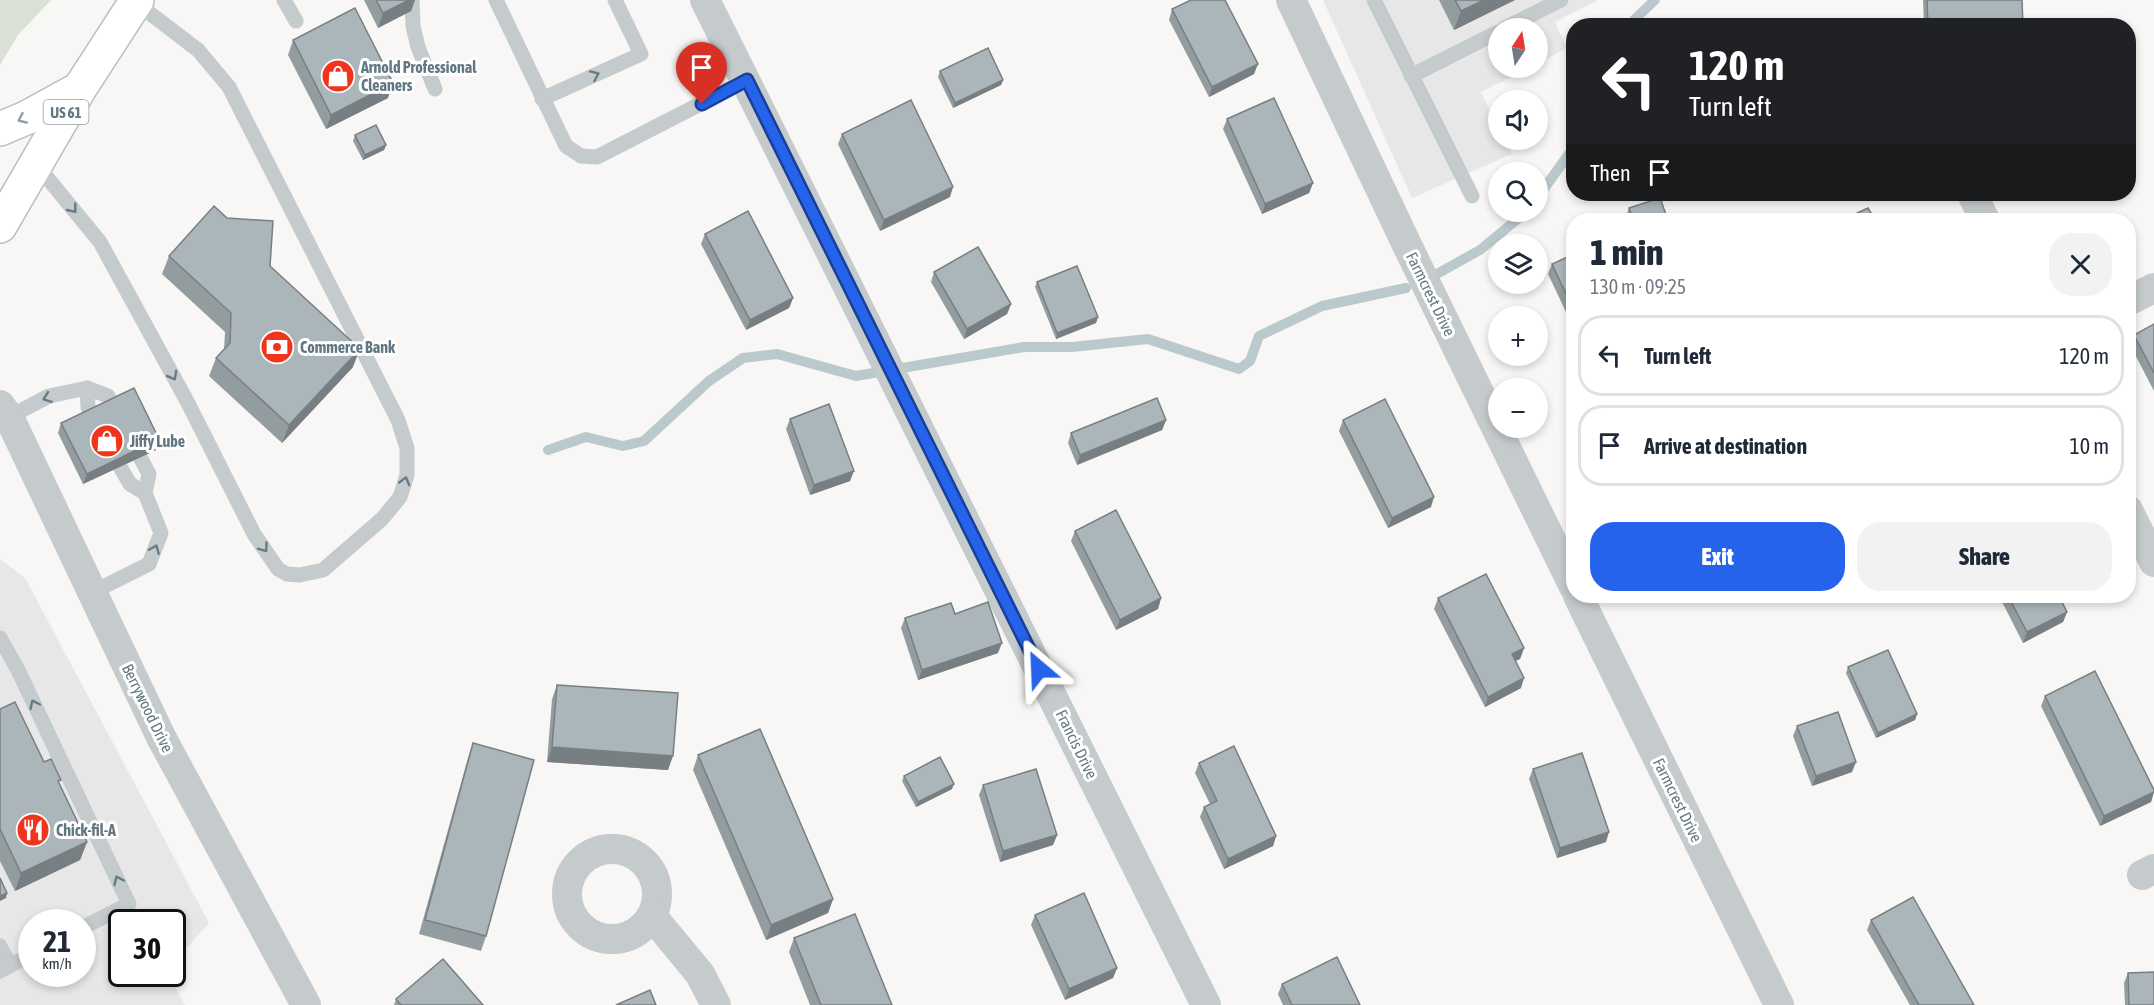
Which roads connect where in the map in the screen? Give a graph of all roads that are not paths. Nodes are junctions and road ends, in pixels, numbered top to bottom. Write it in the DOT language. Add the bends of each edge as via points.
graph roads {
  1 [pos="284,0"];
  2 [pos="412,0"];
  3 [pos="496,0"];
  4 [pos="615,0"];
  5 [pos="705,0"];
  6 [pos="1291,0"];
  7 [pos="1374,0"];
  8 [pos="1561,0"];
  9 [pos="136,1"];
  10 [pos="1525,18"];
  11 [pos="296,21"];
  12 [pos="1488,37"];
  13 [pos="1411,76"];
  14 [pos="747,80"];
  15 [pos="80,88"];
  16 [pos="435,89"];
  17 [pos="542,99"];
  18 [pos="0,129"];
  19 [pos="36,164"];
  20 [pos="1472,195"];
  21 [pos="0,226"];
  22 [pos="2154,288"];
  23 [pos="2136,297"];
  24 [pos="87,388"];
  25 [pos="113,406"];
  26 [pos="5,411"];
  27 [pos="93,416"];
  28 [pos="140,457"];
  29 [pos="120,466"];
  30 [pos="145,493"];
  31 [pos="2136,526"];
  32 [pos="2154,562"];
  33 [pos="1566,570"];
  34 [pos="93,592"];
  35 [pos="1581,603"];
  36 [pos="0,638"];
  37 [pos="652,916"];
  38 [pos="96,921"];
  39 [pos="0,946"];
  40 [pos="5,968"];
  41 [pos="306,1005"];
  42 [pos="716,1005"];
  43 [pos="1206,1005"];
  44 [pos="1779,1005"];
  1 -- 11 [label="lane"];
  2 -- 16 [label="lane" via="418,47"];
  3 -- 17 [label="lane"];
  17 -- 4 [label="lane, one-way" via="641,54"];
  5 -- 14 [label="street, Francis Drive"];
  6 -- 33 [label="street, Farmcrest Drive"];
  7 -- 13 [label="lane"];
  8 -- 10 [label="lane"];
  9 -- 15 [label="main road, US 61"];
  19 -- 9 [label="lane, one-way" via="100,242 254,534 278,568 287,574 322,570 382,519 400,497 407,475 407,448 398,420 229,87 198,50"];
  12 -- 13 [label="lane"];
  13 -- 20 [label="lane"];
  14 -- 17 [label="lane" via="597,157 581,156 566,146"];
  14 -- 43 [label="street, Francis Drive"];
  15 -- 18 [label="main road, one-way"];
  15 -- 19 [label="main road, US 61"];
  19 -- 21 [label="main road, US 61"];
  22 -- 23 [label="street"];
  24 -- 25 [label="lane" via="108,396"];
  24 -- 26 [label="lane, one-way"];
  24 -- 27 [label="lane" via="88,407"];
  26 -- 34 [label="street, Berrywood Drive"];
  28 -- 30 [label="lane" via="149,474"];
  29 -- 30 [label="lane" via="130,484"];
  34 -- 30 [label="lane, one-way" via="149,564 162,533"];
  31 -- 32 [label="street"];
  34 -- 41 [label="street, Berrywood Drive" via="160,737"];
  35 -- 44 [label="street, Farmcrest Drive"];
  38 -- 36 [label="lane, one-way" via="129,904"];
  37 -- 42 [label="street" via="700,974"];
  39 -- 40 [label="lane"];
}
